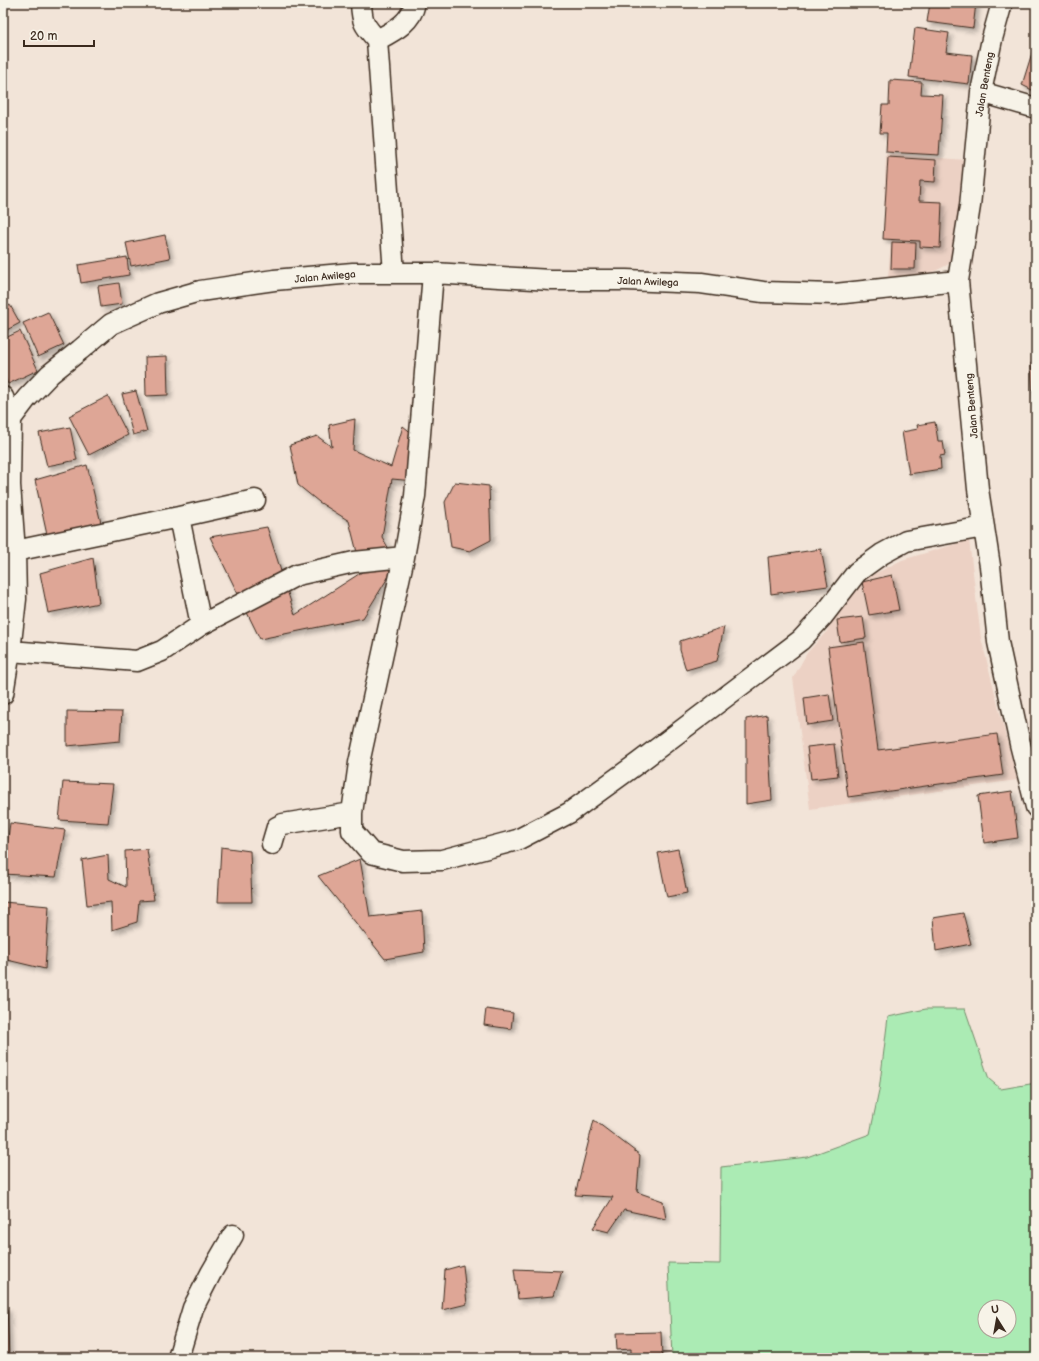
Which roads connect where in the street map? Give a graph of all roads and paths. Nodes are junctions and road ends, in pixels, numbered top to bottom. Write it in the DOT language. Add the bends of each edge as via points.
graph roads {
  1 [pos="361,3"];
  2 [pos="415,3"];
  3 [pos="1002,3"];
  4 [pos="377,40"];
  5 [pos="981,92"];
  6 [pos="1036,108"];
  7 [pos="394,273"];
  8 [pos="433,273"];
  9 [pos="958,281"];
  10 [pos="3,397"];
  11 [pos="11,419"];
  12 [pos="6,485"];
  13 [pos="255,500"];
  14 [pos="179,517"];
  15 [pos="984,527"];
  16 [pos="15,551"];
  17 [pos="404,557"];
  18 [pos="201,625"];
  19 [pos="10,651"];
  20 [pos="3,694"];
  21 [pos="1036,807"];
  22 [pos="352,812"];
  23 [pos="272,844"];
  24 [pos="233,1235"];
  25 [pos="178,1358"];
  1 -- 4 [label="street" via="361,17"];
  2 -- 4 [label="street" via="407,22"];
  3 -- 5 [label="street, Jalan Benteng"];
  4 -- 7 [label="street"];
  5 -- 6 [label="street"];
  5 -- 9 [label="street, Jalan Benteng" via="970,206"];
  7 -- 8 [label="street, Jalan Awilega"];
  7 -- 11 [label="street, Jalan Awilega" via="353,273 274,280 200,291 158,303 111,324 50,374"];
  8 -- 9 [label="street, Jalan Awilega" via="551,280 701,283 763,292 835,294"];
  8 -- 17 [label="street" via="415,496"];
  9 -- 15 [label="street, Jalan Benteng"];
  10 -- 11 [label="street"];
  11 -- 12 [label="street"];
  12 -- 16 [label="street"];
  13 -- 14 [label="street"];
  14 -- 16 [label="street"];
  14 -- 18 [label="street"];
  15 -- 21 [label="street, Jalan Benteng" via="998,642"];
  15 -- 22 [label="street" via="906,541 882,554 857,572 801,640 570,813 517,840 442,860 403,861 371,853 352,831"];
  16 -- 19 [label="street" via="16,599"];
  17 -- 18 [label="street" via="354,562 297,575"];
  17 -- 22 [label="street" via="359,763"];
  18 -- 19 [label="street" via="162,651 137,661"];
  19 -- 20 [label="street"];
  22 -- 23 [label="street" via="283,824 277,827"];
  24 -- 25 [label="street" via="193,1308"];
}
